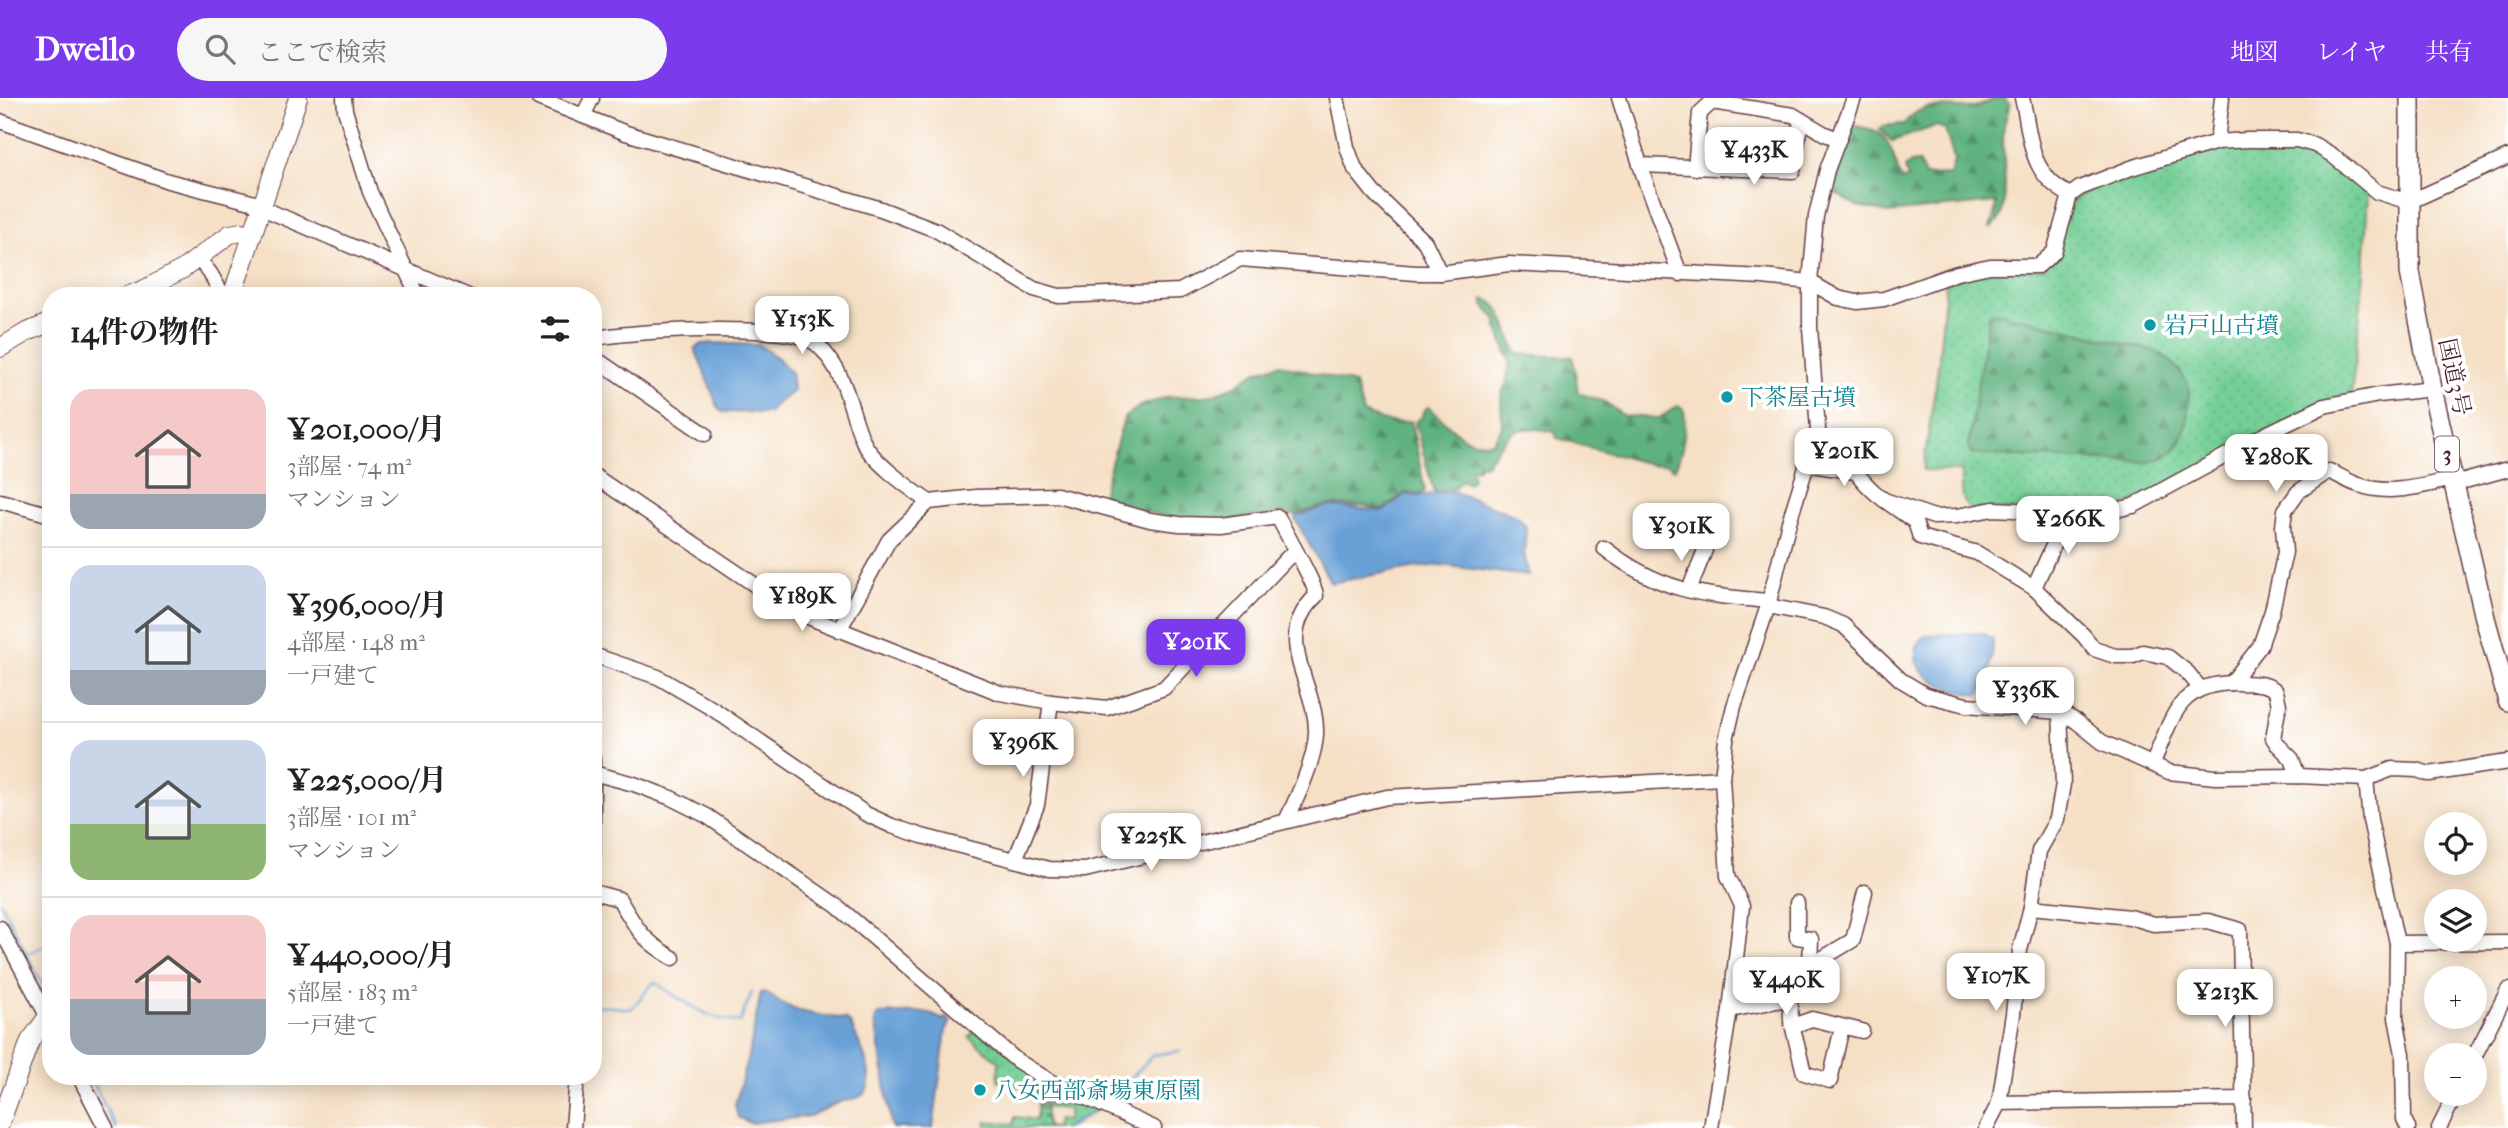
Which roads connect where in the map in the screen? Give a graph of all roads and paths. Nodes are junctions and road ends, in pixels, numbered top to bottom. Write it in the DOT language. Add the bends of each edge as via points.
graph roads {
  1 [pos="298,98"];
  2 [pos="344,98"];
  3 [pos="538,98"];
  4 [pos="592,98"];
  5 [pos="1337,98"];
  6 [pos="1619,98"];
  7 [pos="1847,98"];
  8 [pos="1854,98"];
  9 [pos="2022,98"];
  10 [pos="2222,98"];
  11 [pos="2410,98"];
  12 [pos="1724,100"];
  13 [pos="583,116"];
  14 [pos="1801,120"];
  15 [pos="1846,120"];
  16 [pos="0,121"];
  17 [pos="1839,139"];
  18 [pos="2217,142"];
  19 [pos="2508,157"];
  20 [pos="1640,164"];
  21 [pos="1695,168"];
  22 [pos="2070,195"];
  23 [pos="2409,202"];
  24 [pos="263,207"];
  25 [pos="253,234"];
  26 [pos="198,258"];
  27 [pos="405,269"];
  28 [pos="1440,273"];
  29 [pos="1680,274"];
  30 [pos="1810,282"];
  31 [pos="148,287"];
  32 [pos="221,287"];
  33 [pos="229,287"];
  34 [pos="414,287"];
  35 [pos="447,287"];
  36 [pos="42,326"];
  37 [pos="602,337"];
  38 [pos="0,348"];
  39 [pos="602,363"];
  40 [pos="2432,389"];
  41 [pos="705,434"];
  42 [pos="1806,464"];
  43 [pos="2508,469"];
  44 [pos="602,481"];
  45 [pos="2453,481"];
  46 [pos="1884,500"];
  47 [pos="0,501"];
  48 [pos="929,502"];
  49 [pos="2059,512"];
  50 [pos="42,513"];
  51 [pos="1604,548"];
  52 [pos="1705,550"];
  53 [pos="1294,551"];
  54 [pos="2034,587"];
  55 [pos="1689,590"];
  56 [pos="1769,603"];
  57 [pos="839,630"];
  58 [pos="602,658"];
  59 [pos="2231,683"];
  60 [pos="2200,688"];
  61 [pos="2508,701"];
  62 [pos="1051,702"];
  63 [pos="2060,712"];
  64 [pos="2508,762"];
  65 [pos="2153,763"];
  66 [pos="602,771"];
  67 [pos="2298,776"];
  68 [pos="1722,778"];
  69 [pos="2366,779"];
  70 [pos="1286,821"];
  71 [pos="1015,860"];
  72 [pos="1865,892"];
  73 [pos="602,895"];
  74 [pos="1797,903"];
  75 [pos="2031,907"];
  76 [pos="0,928"];
  77 [pos="2508,942"];
  78 [pos="2397,943"];
  79 [pos="673,958"];
  80 [pos="1810,964"];
  81 [pos="2508,990"];
  82 [pos="1782,1000"];
  83 [pos="42,1003"];
  84 [pos="1730,1010"];
  85 [pos="1792,1026"];
  86 [pos="42,1027"];
  87 [pos="1842,1027"];
  88 [pos="1862,1031"];
  89 [pos="2481,1043"];
  90 [pos="84,1085"];
  91 [pos="576,1085"];
  92 [pos="2244,1098"];
  93 [pos="1999,1103"];
  94 [pos="2450,1106"];
  95 [pos="1,1116"];
  96 [pos="1128,1118"];
  97 [pos="106,1128"];
  98 [pos="573,1128"];
  99 [pos="1115,1128"];
  100 [pos="1154,1128"];
  101 [pos="1711,1128"];
  102 [pos="1986,1128"];
  103 [pos="2244,1128"];
  104 [pos="2408,1128"];
  105 [pos="2439,1128"];
  1 -- 24 [label="main road"];
  2 -- 27 [label="street" via="370,192"];
  3 -- 13 [label="street"];
  4 -- 13 [label="street"];
  5 -- 28 [label="street" via="1355,169 1425,242"];
  6 -- 20 [label="street"];
  7 -- 15 [label="street" via="1841,118"];
  8 -- 15 [label="street"];
  9 -- 22 [label="street" via="2035,161 2046,179"];
  10 -- 18 [label="street"];
  11 -- 23 [label="highway, 国道3号 / 3"];
  12 -- 14 [label="street"];
  12 -- 21 [label="street" via="1712,102 1700,113"];
  13 -- 28 [label="street" via="881,209 936,230 1034,289 1059,296 1180,291 1240,258"];
  14 -- 17 [label="street"];
  14 -- 21 [label="street" via="1793,171"];
  15 -- 17 [label="street"];
  16 -- 24 [label="street" via="168,181"];
  17 -- 30 [label="street" via="1816,216"];
  18 -- 22 [label="street" via="2104,177"];
  18 -- 23 [label="street" via="2285,140 2315,145 2377,192"];
  19 -- 23 [label="street"];
  20 -- 21 [label="street"];
  20 -- 29 [label="street"];
  22 -- 30 [label="street" via="2054,252 2038,266 1990,266 1884,299 1857,302 1838,298"];
  23 -- 40 [label="highway, 国道3号 / 3" via="2410,272"];
  24 -- 25 [label="main road"];
  24 -- 27 [label="street"];
  25 -- 26 [label="main road" via="230,234"];
  25 -- 33 [label="main road"];
  26 -- 31 [label="main road"];
  26 -- 32 [label="street"];
  27 -- 34 [label="street"];
  27 -- 35 [label="street"];
  28 -- 29 [label="street" via="1510,264"];
  29 -- 30 [label="street"];
  30 -- 42 [label="street" via="1818,429"];
  36 -- 38 [label="main road"];
  37 -- 48 [label="street" via="759,331 811,340 839,374 863,444"];
  39 -- 41 [label="street"];
  40 -- 45 [label="highway, 国道3号 / 3"];
  40 -- 49 [label="street" via="2379,389 2324,406 2133,506 2107,512"];
  42 -- 46 [label="street" via="1856,472 1870,491"];
  42 -- 56 [label="street"];
  43 -- 45 [label="street"];
  44 -- 57 [label="street" via="786,606"];
  45 -- 59 [label="street" via="2381,491 2329,471 2298,492 2285,510 2285,552 2260,646"];
  45 -- 61 [label="highway, 国道3号 / 3"];
  46 -- 49 [label="street" via="1934,517 1993,509"];
  46 -- 54 [label="street" via="1915,522 1920,537 1977,553"];
  47 -- 50 [label="street"];
  48 -- 53 [label="street" via="1057,495 1179,524 1221,525 1278,517"];
  48 -- 57 [label="street" via="889,540"];
  49 -- 54 [label="street" via="2056,538"];
  51 -- 55 [label="street" via="1647,577"];
  52 -- 55 [label="street"];
  53 -- 62 [label="street" via="1164,688 1107,708"];
  53 -- 70 [label="street" via="1316,589 1298,621 1296,645 1316,735"];
  54 -- 60 [label="street" via="2094,649 2115,656 2143,652 2168,657"];
  55 -- 56 [label="street"];
  56 -- 63 [label="street" via="1843,625 1901,680 1926,695 1966,705"];
  56 -- 68 [label="street" via="1734,706"];
  57 -- 62 [label="street" via="1000,693"];
  58 -- 71 [label="street" via="658,677 713,709 866,814 922,836"];
  59 -- 60 [label="street"];
  59 -- 67 [label="street" via="2263,684 2276,691 2279,705 2273,738 2292,759"];
  60 -- 65 [label="street" via="2184,698 2172,716"];
  62 -- 71 [label="street" via="1037,805"];
  63 -- 65 [label="street" via="2102,742"];
  63 -- 75 [label="street" via="2063,783 2057,818 2039,851"];
  64 -- 69 [label="street" via="2429,775 2392,769"];
  65 -- 67 [label="street" via="2169,772 2215,778"];
  66 -- 96 [label="street" via="706,816 837,906 1016,1060"];
  67 -- 69 [label="street"];
  68 -- 70 [label="street" via="1387,797"];
  68 -- 84 [label="street" via="1728,876 1742,906"];
  69 -- 78 [label="street" via="2370,820"];
  70 -- 71 [label="street" via="1084,870 1049,869"];
  72 -- 80 [label="street" via="1853,940"];
  73 -- 79 [label="street" via="619,900 642,937"];
  74 -- 80 [label="street" via="1797,937 1811,939"];
  75 -- 92 [label="street" via="2130,917 2154,924 2208,921 2240,930"];
  75 -- 93 [label="street" via="2020,950"];
  76 -- 83 [label="street"];
  77 -- 78 [label="street"];
  78 -- 104 [label="street" via="2396,1018"];
  80 -- 82 [label="street" via="1783,975"];
  81 -- 89 [label="street"];
  82 -- 84 [label="street"];
  82 -- 85 [label="street" via="1790,1001"];
  84 -- 101 [label="street"];
  85 -- 87 [label="street" via="1812,1019"];
  85 -- 87 [label="street" via="1804,1073 1830,1081"];
  86 -- 95 [label="main road" via="30,1041"];
  87 -- 88 [label="street"];
  90 -- 97 [label="street"];
  91 -- 98 [label="street"];
  92 -- 93 [label="street"];
  92 -- 103 [label="street"];
  93 -- 102 [label="street"];
  94 -- 105 [label="street"];
  96 -- 99 [label="street"];
  96 -- 100 [label="street"];
}
